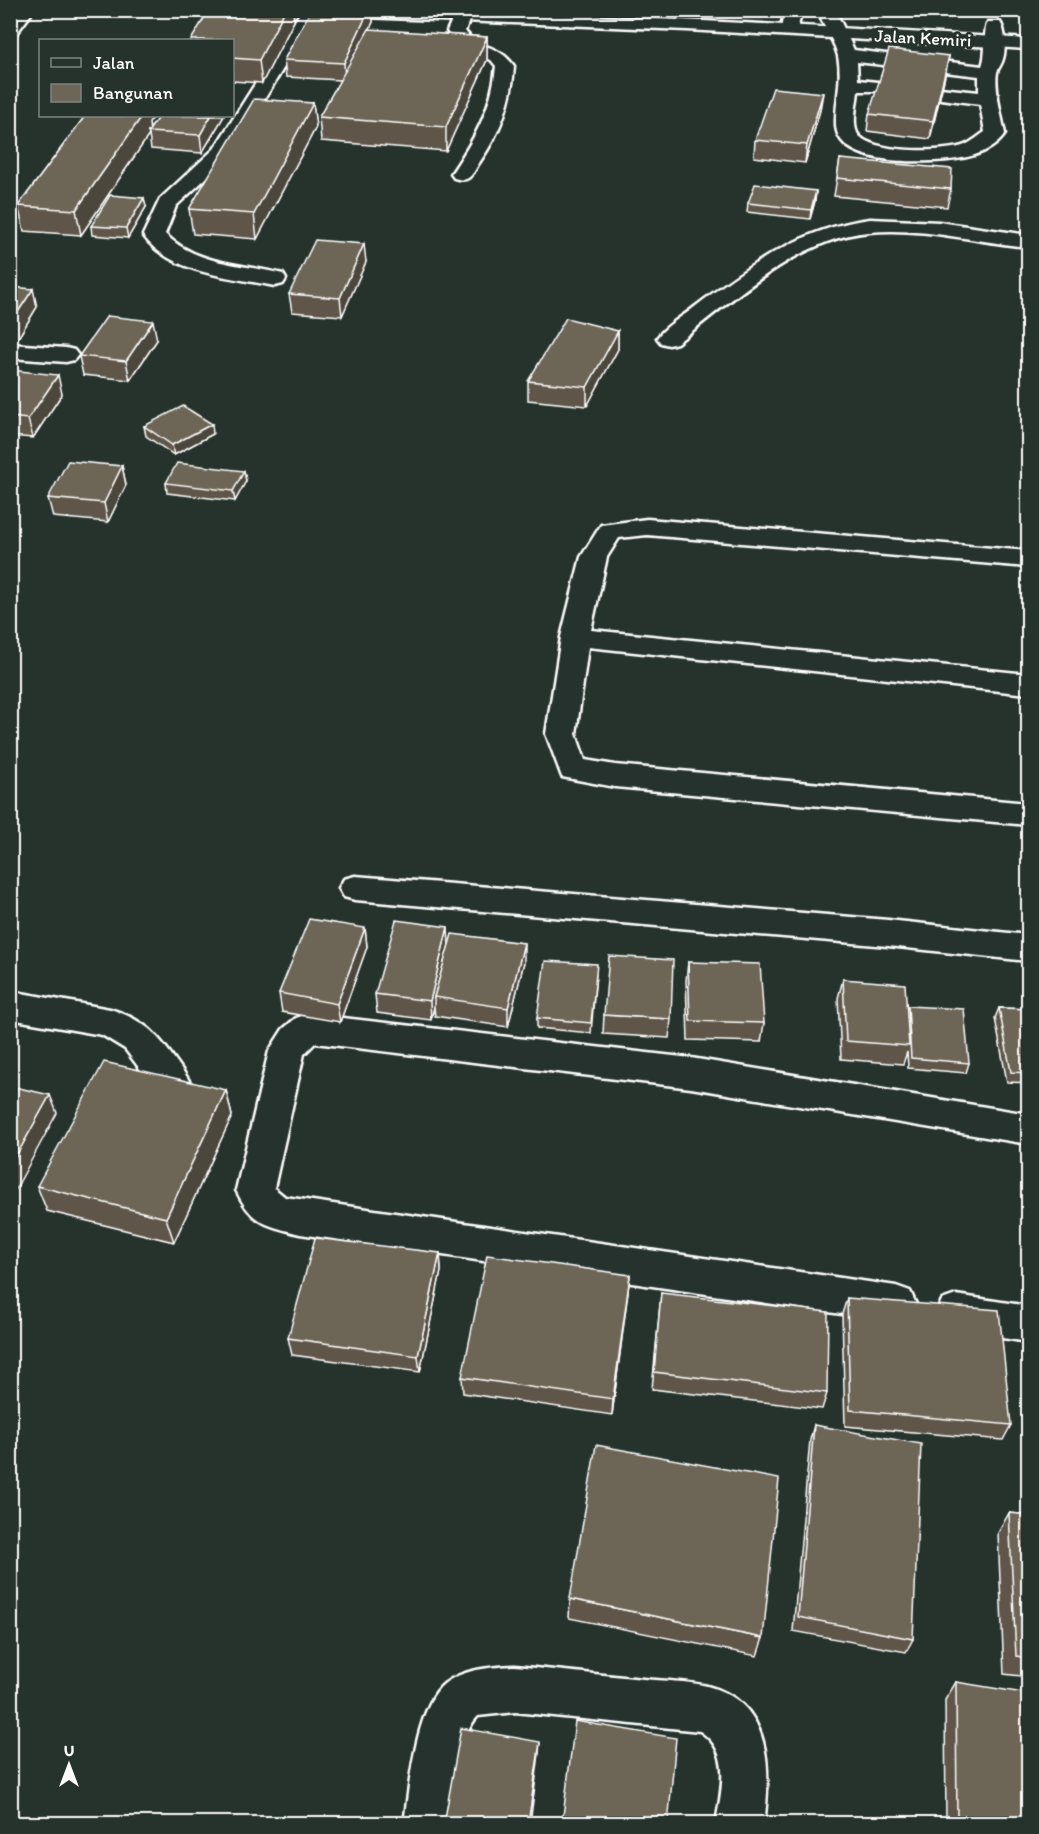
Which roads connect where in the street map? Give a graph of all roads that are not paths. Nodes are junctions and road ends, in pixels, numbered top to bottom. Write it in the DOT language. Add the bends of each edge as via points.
graph roads {
  1 [pos="26,10"];
  2 [pos="312,10"];
  3 [pos="688,10"];
  4 [pos="391,12"];
  5 [pos="462,15"];
  6 [pos="792,19"];
  7 [pos="835,25"];
  8 [pos="1029,29"];
  9 [pos="10,30"];
  10 [pos="995,34"];
  11 [pos="1029,44"];
  12 [pos="847,55"];
  13 [pos="988,72"];
  14 [pos="849,85"];
  15 [pos="881,87"];
  16 [pos="940,94"];
  17 [pos="989,99"];
  18 [pos="461,174"];
  19 [pos="1029,241"];
  20 [pos="275,279"];
  21 [pos="669,338"];
  22 [pos="10,351"];
  23 [pos="66,355"];
  24 [pos="1029,559"];
  25 [pos="575,637"];
  26 [pos="1029,684"];
  27 [pos="1029,814"];
  28 [pos="355,888"];
  29 [pos="1029,948"];
  30 [pos="10,1005"];
  31 [pos="177,1091"];
  32 [pos="1029,1129"];
  33 [pos="1029,1324"];
  34 [pos="428,1824"];
  35 [pos="740,1824"];
  1 -- 9 [label="main road"];
  2 -- 4 [label="main road, Jalan Kemiri"];
  2 -- 20 [label="main road" via="222,153 166,203 154,235 161,245 185,257"];
  3 -- 6 [label="main road, Jalan Kemiri"];
  4 -- 5 [label="main road, Jalan Kemiri"];
  5 -- 6 [label="main road, Jalan Kemiri"];
  5 -- 18 [label="main road" via="456,31 464,43 497,56 505,66 500,107 475,156"];
  6 -- 7 [label="main road, Jalan Kemiri"];
  7 -- 10 [label="main road, Jalan Kemiri"];
  7 -- 12 [label="main road"];
  8 -- 10 [label="main road, Jalan Kemiri"];
  10 -- 11 [label="main road, Jalan Kemiri"];
  10 -- 13 [label="main road" via="994,65"];
  12 -- 13 [label="main road"];
  12 -- 14 [label="main road"];
  13 -- 17 [label="main road"];
  14 -- 15 [label="main road"];
  14 -- 17 [label="main road" via="846,133 854,144 897,154 970,151 995,134"];
  16 -- 17 [label="main road"];
  19 -- 21 [label="main road" via="903,226 853,228 814,240 759,272"];
  22 -- 23 [label="main road"];
  24 -- 25 [label="main road" via="647,527 610,531 594,557"];
  25 -- 26 [label="main road"];
  25 -- 27 [label="main road" via="561,734 573,769"];
  28 -- 29 [label="main road"];
  30 -- 31 [label="main road" via="110,1023 137,1039"];
  32 -- 33 [label="main road" via="691,1073 308,1028 295,1039 282,1062 255,1190 262,1203 300,1217"];
  34 -- 35 [label="main road" via="448,1716 461,1700 489,1691 515,1689 707,1709 723,1717 740,1738 747,1772"];
}
